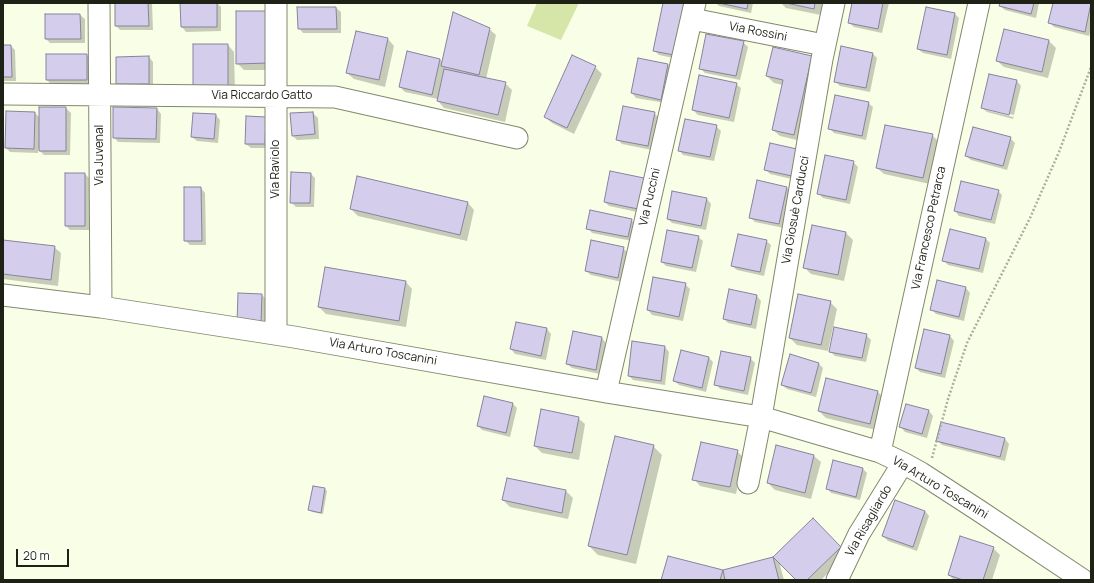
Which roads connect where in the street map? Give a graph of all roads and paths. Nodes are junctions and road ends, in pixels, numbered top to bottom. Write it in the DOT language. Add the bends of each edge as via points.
graph roads {
  1 [pos="99,3"];
  2 [pos="276,3"];
  3 [pos="834,3"];
  4 [pos="979,3"];
  5 [pos="694,11"];
  6 [pos="824,45"];
  7 [pos="1091,67"];
  8 [pos="3,94"];
  9 [pos="100,96"];
  10 [pos="276,96"];
  11 [pos="518,138"];
  12 [pos="3,295"];
  13 [pos="101,307"];
  14 [pos="276,334"];
  15 [pos="606,392"];
  16 [pos="762,417"];
  17 [pos="880,452"];
  18 [pos="912,468"];
  19 [pos="748,483"];
  20 [pos="837,580"];
  21 [pos="1083,580"];
  1 -- 9 [label="street, Via Juvenal"];
  2 -- 10 [label="street, Via Raviolo"];
  3 -- 6 [label="street, Via Giosuè Carducci"];
  4 -- 17 [label="street, Via Francesco Petrarca"];
  5 -- 6 [label="street, Via Rossini"];
  5 -- 15 [label="street, Via Puccini"];
  6 -- 16 [label="street, Via Giosuè Carducci"];
  7 -- 18 [label="path" via="1059,152 1030,218 966,343 933,457"];
  8 -- 9 [label="street, Via Riccardo Gatto"];
  9 -- 10 [label="street, Via Riccardo Gatto"];
  9 -- 13 [label="street, Via Juvenal"];
  10 -- 11 [label="street, Via Riccardo Gatto" via="335,97"];
  10 -- 14 [label="street, Via Raviolo"];
  12 -- 13 [label="street, Via Arturo Toscanini"];
  13 -- 14 [label="street, Via Arturo Toscanini"];
  14 -- 15 [label="street, Via Arturo Toscanini"];
  15 -- 16 [label="street, Via Arturo Toscanini"];
  16 -- 17 [label="street, Via Arturo Toscanini"];
  16 -- 19 [label="street"];
  17 -- 18 [label="street, Via Arturo Toscanini"];
  18 -- 20 [label="street, Via Risagliardo" via="859,534"];
  18 -- 21 [label="street, Via Arturo Toscanini"];
}
